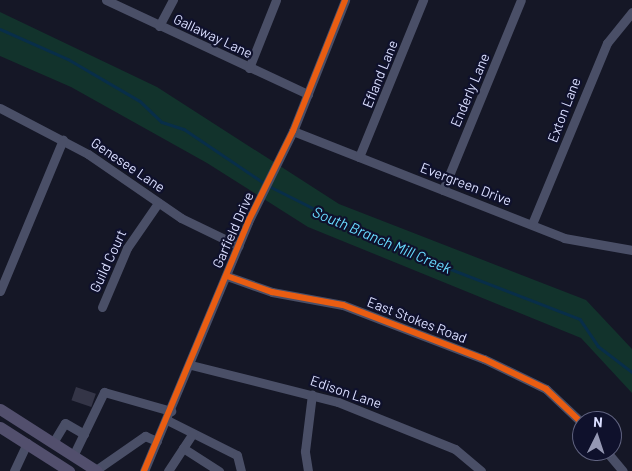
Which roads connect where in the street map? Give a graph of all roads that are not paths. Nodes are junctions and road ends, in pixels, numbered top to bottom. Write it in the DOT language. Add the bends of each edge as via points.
graph roads {
  1 [pos="106,0"];
  2 [pos="172,0"];
  3 [pos="276,0"];
  4 [pos="345,0"];
  5 [pos="423,0"];
  6 [pos="521,0"];
  7 [pos="632,12"];
  8 [pos="159,26"];
  9 [pos="249,68"];
  10 [pos="308,94"];
  11 [pos="0,108"];
  12 [pos="293,131"];
  13 [pos="63,140"];
  14 [pos="359,157"];
  15 [pos="443,190"];
  16 [pos="158,203"];
  17 [pos="532,224"];
  18 [pos="239,246"];
  19 [pos="632,250"];
  20 [pos="227,276"];
  21 [pos="0,291"];
  22 [pos="102,307"];
  23 [pos="192,365"];
  24 [pos="312,394"];
  25 [pos="0,409"];
  26 [pos="171,410"];
  27 [pos="572,414"];
  28 [pos="167,420"];
  29 [pos="0,427"];
  30 [pos="192,433"];
  31 [pos="84,434"];
  32 [pos="54,441"];
  33 [pos="157,442"];
  34 [pos="27,443"];
  35 [pos="182,450"];
  36 [pos="74,454"];
  37 [pos="614,461"];
  38 [pos="14,471"];
  39 [pos="69,471"];
  40 [pos="97,471"];
  41 [pos="144,471"];
  42 [pos="168,471"];
  43 [pos="219,471"];
  44 [pos="241,471"];
  45 [pos="308,471"];
  46 [pos="481,471"];
  47 [pos="623,471"];
  1 -- 8 [label="street, Gallaway Lane"];
  2 -- 8 [label="street"];
  3 -- 9 [label="street"];
  4 -- 10 [label="street, Garfield Drive"];
  5 -- 14 [label="street, Efland Lane"];
  6 -- 15 [label="street, Enderly Lane"];
  7 -- 17 [label="street, Exton Lane" via="607,43"];
  8 -- 9 [label="street, Gallaway Lane"];
  9 -- 10 [label="street, Gallaway Lane"];
  10 -- 12 [label="street, Garfield Drive"];
  11 -- 13 [label="street, Genesee Lane"];
  12 -- 14 [label="street, Evergreen Drive"];
  12 -- 18 [label="street, Garfield Drive"];
  13 -- 16 [label="street, Genesee Lane"];
  13 -- 21 [label="street"];
  14 -- 15 [label="street, Evergreen Drive"];
  15 -- 17 [label="street, Evergreen Drive"];
  16 -- 18 [label="street, Genesee Lane"];
  16 -- 22 [label="street, Guild Court" via="128,248"];
  17 -- 19 [label="street, Evergreen Drive" via="595,246"];
  18 -- 20 [label="street, Garfield Drive"];
  20 -- 23 [label="street, Garfield Drive"];
  20 -- 27 [label="street, East Stokes Road" via="272,292 343,305 478,357 546,389"];
  23 -- 24 [label="street, Edison Lane"];
  23 -- 26 [label="street, Garfield Drive"];
  24 -- 45 [label="street" via="305,451"];
  24 -- 46 [label="street, Edison Lane" via="455,449"];
  25 -- 32 [label="main road"];
  26 -- 28 [label="street, Garfield Drive"];
  26 -- 31 [label="street" via="104,392"];
  28 -- 30 [label="street"];
  28 -- 33 [label="street, Garfield Drive"];
  29 -- 34 [label="main road"];
  30 -- 35 [label="street"];
  30 -- 44 [label="street" via="237,455"];
  31 -- 32 [label="street" via="65,423"];
  31 -- 36 [label="street"];
  32 -- 36 [label="main road"];
  33 -- 40 [label="street" via="145,436"];
  33 -- 41 [label="street, Garfield Drive"];
  34 -- 38 [label="street"];
  34 -- 39 [label="main road"];
  35 -- 42 [label="street"];
  35 -- 43 [label="street"];
  36 -- 40 [label="main road"];
  37 -- 47 [label="street"];
}
